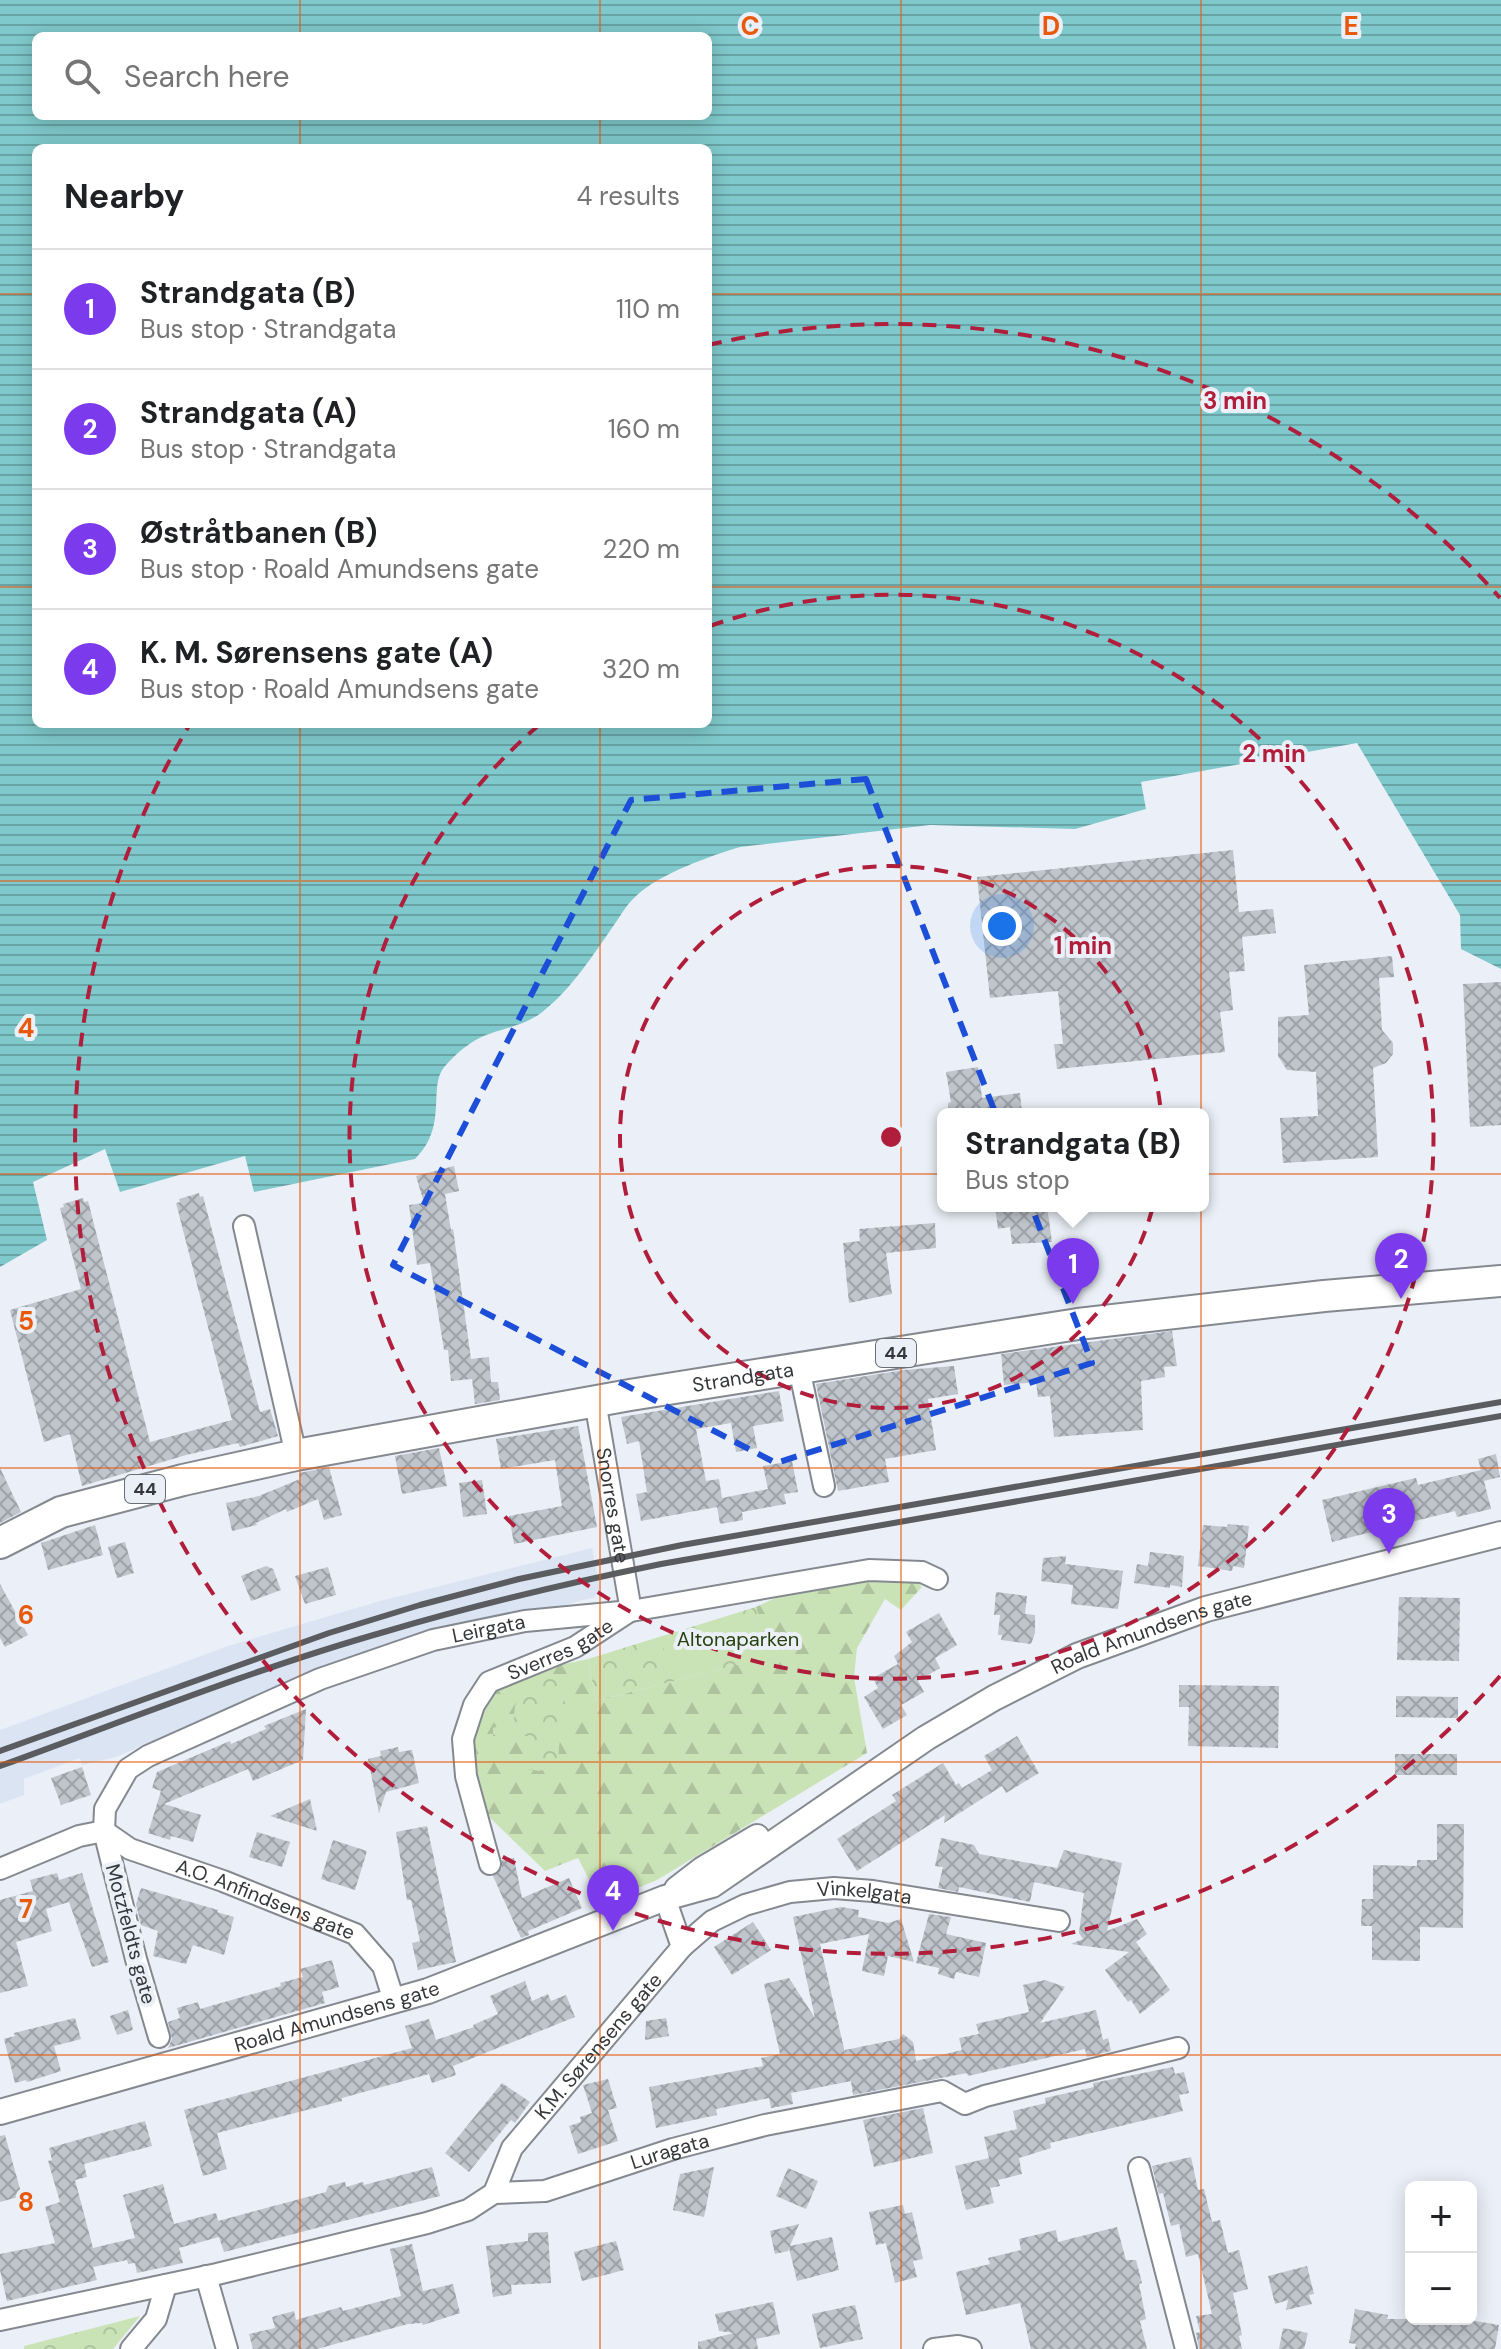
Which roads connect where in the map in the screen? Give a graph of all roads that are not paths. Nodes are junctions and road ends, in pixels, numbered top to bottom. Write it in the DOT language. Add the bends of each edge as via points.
graph roads {
  1 [pos="244,1226"];
  2 [pos="1501,1281"];
  3 [pos="799,1368"];
  4 [pos="595,1401"];
  5 [pos="296,1455"];
  6 [pos="824,1486"];
  7 [pos="1501,1534"];
  8 [pos="0,1543"];
  9 [pos="937,1579"];
  10 [pos="631,1611"];
  11 [pos="104,1831"];
  12 [pos="490,1864"];
  13 [pos="0,1869"];
  14 [pos="665,1898"];
  15 [pos="1059,1921"];
  16 [pos="682,1947"];
  17 [pos="394,2001"];
  18 [pos="159,2037"];
  19 [pos="1178,2048"];
  20 [pos="0,2112"];
  21 [pos="1139,2168"];
  22 [pos="494,2193"];
  23 [pos="206,2276"];
  24 [pos="166,2285"];
  25 [pos="0,2320"];
  26 [pos="131,2349"];
  27 [pos="227,2349"];
  28 [pos="934,2349"];
  29 [pos="971,2349"];
  30 [pos="1186,2349"];
  1 -- 5 [label="street"];
  2 -- 3 [label="main road, Strandgata / 44" via="1078,1324"];
  3 -- 4 [label="main road, Strandgata / 44"];
  3 -- 6 [label="street"];
  4 -- 5 [label="main road, Strandgata / 44"];
  4 -- 10 [label="street, Snorres gate"];
  5 -- 8 [label="main road, Strandgata / 44" via="61,1512"];
  7 -- 14 [label="street, Roald Amundsens gate" via="1206,1609 1077,1656 926,1738 831,1802 773,1827"];
  9 -- 10 [label="street, Leirgata" via="922,1572 869,1570"];
  10 -- 11 [label="street, Leirgata" via="525,1621 433,1640 320,1679 188,1736 128,1769 105,1809"];
  10 -- 12 [label="street, Sverres gate" via="575,1647 489,1682 474,1705 463,1739 466,1776"];
  11 -- 13 [label="street"];
  11 -- 17 [label="street, A.O. Anfindsens gate" via="130,1849 355,1934 383,1966"];
  11 -- 18 [label="street, Motzfeldts gate"];
  14 -- 16 [label="street"];
  14 -- 17 [label="street, Roald Amundsens gate"];
  15 -- 16 [label="street, Vinkelgata" via="834,1888 790,1892 745,1905 712,1921"];
  16 -- 22 [label="street, K.M. Sørensens gate" via="512,2148"];
  17 -- 20 [label="street, Roald Amundsens gate"];
  19 -- 22 [label="street, Luragata" via="965,2104 942,2091 765,2125 545,2191"];
  21 -- 30 [label="street"];
  22 -- 23 [label="street, Luragata" via="468,2210 427,2223"];
  23 -- 24 [label="street, Luragata"];
  23 -- 27 [label="street"];
  24 -- 25 [label="street, Luragata"];
  24 -- 26 [label="street" via="156,2319"];
  28 -- 29 [label="street"];
}
